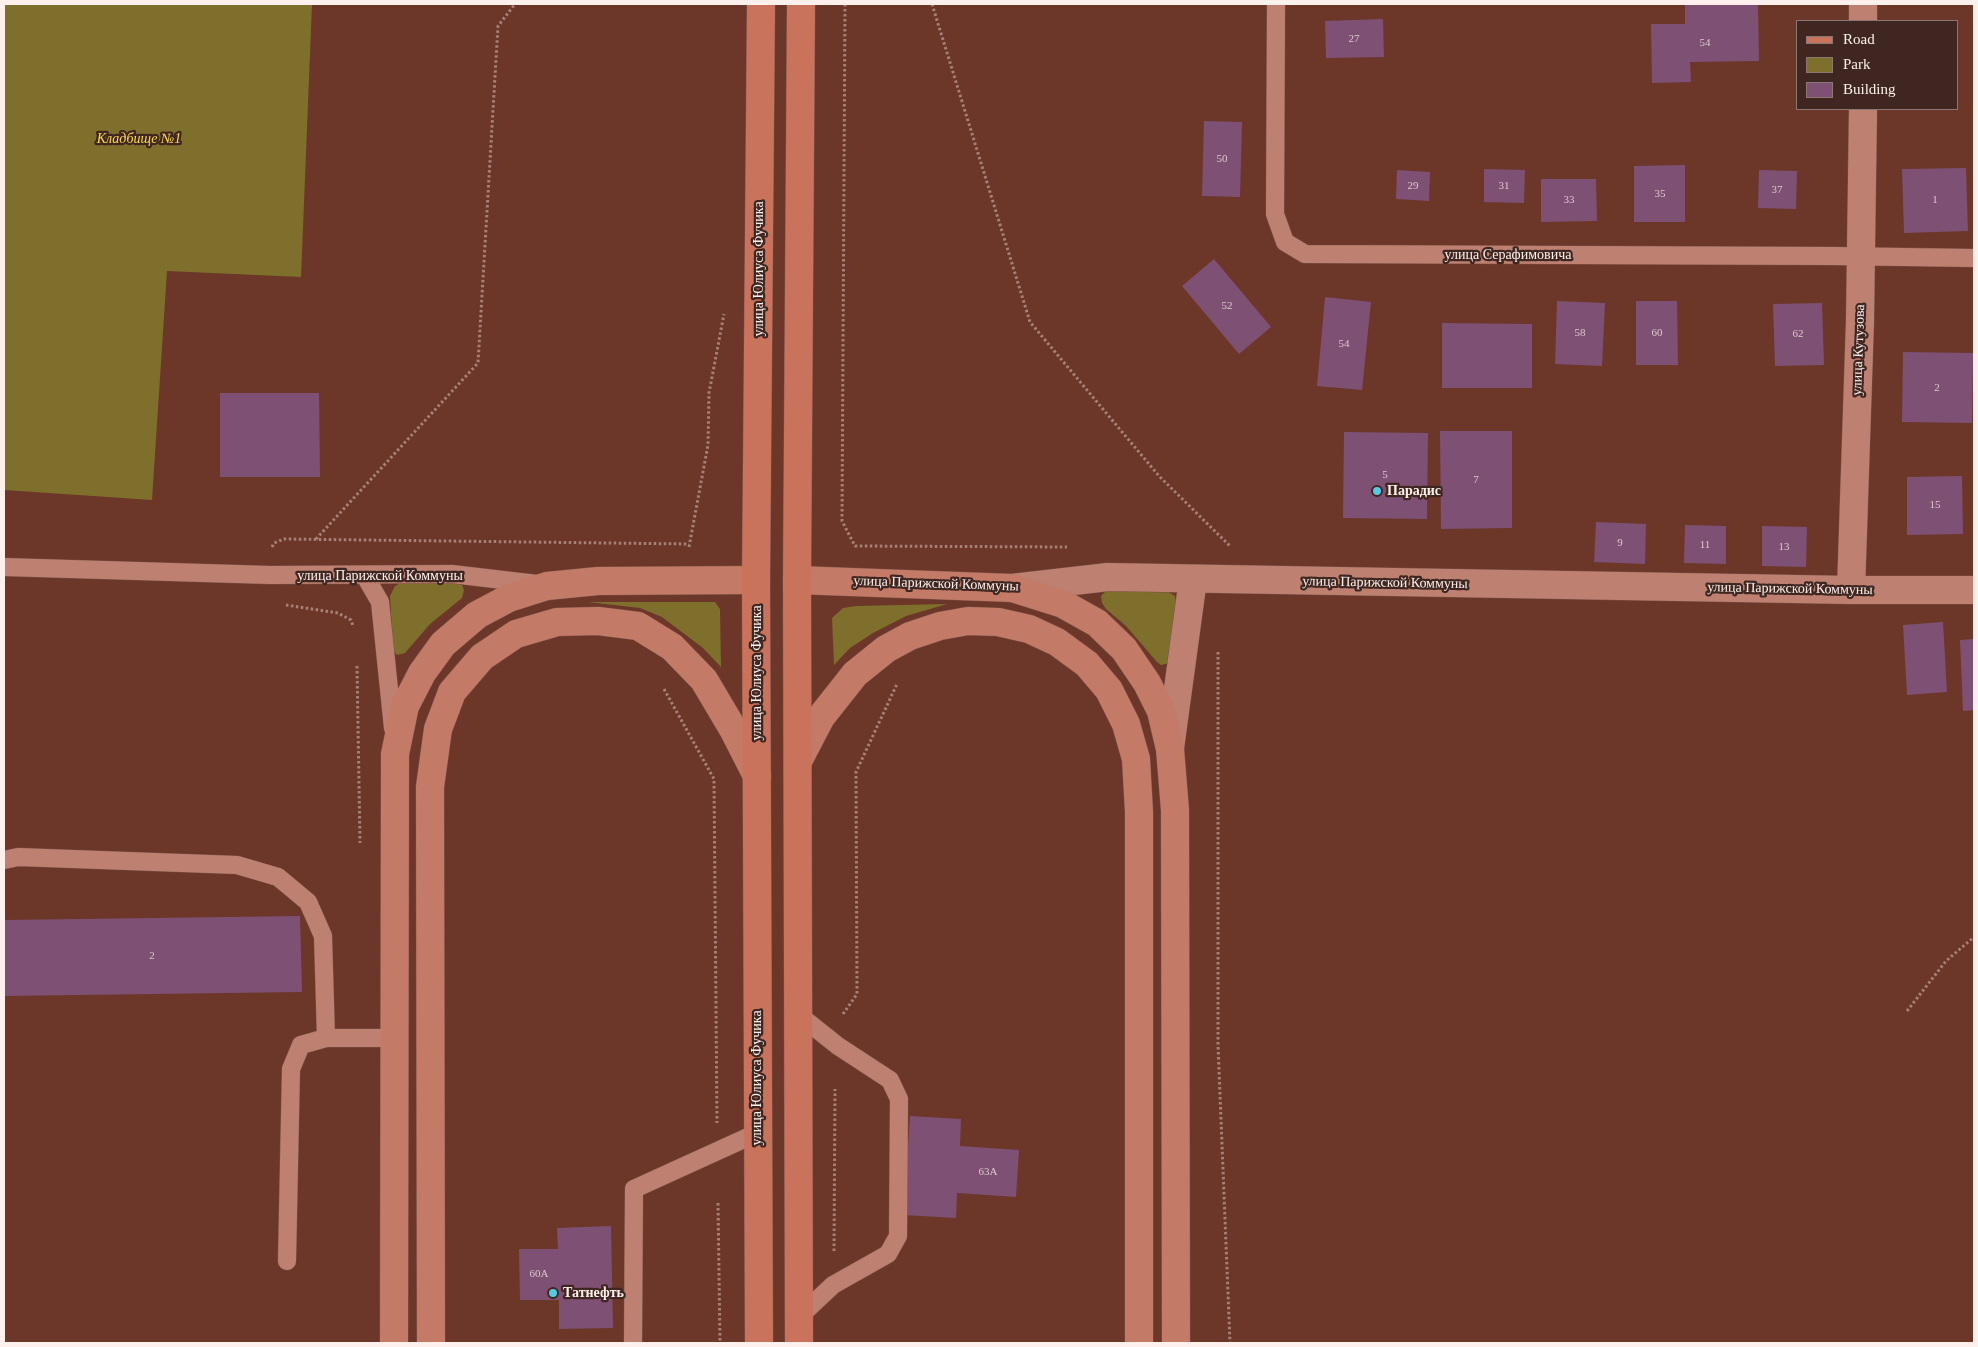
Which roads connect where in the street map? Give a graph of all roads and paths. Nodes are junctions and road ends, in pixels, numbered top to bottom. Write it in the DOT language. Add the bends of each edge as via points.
graph roads {
  1 [pos="516,4"];
  2 [pos="760,4"];
  3 [pos="801,4"];
  4 [pos="845,4"];
  5 [pos="932,4"];
  6 [pos="1276,4"];
  7 [pos="1864,4"];
  8 [pos="1863,20"];
  9 [pos="1863,110"];
  10 [pos="1861,256"];
  11 [pos="1974,258"];
  12 [pos="725,307"];
  13 [pos="316,539"];
  14 [pos="689,544"];
  15 [pos="1073,547"];
  16 [pos="1221,547"];
  17 [pos="270,553"];
  18 [pos="690,553"];
  19 [pos="4,567"];
  20 [pos="365,576"];
  21 [pos="1193,579"];
  22 [pos="756,580"];
  23 [pos="797,580"];
  24 [pos="547,586"];
  25 [pos="1012,588"];
  26 [pos="1850,590"];
  27 [pos="1974,590"];
  28 [pos="277,603"];
  29 [pos="353,628"];
  30 [pos="1218,650"];
  31 [pos="356,656"];
  32 [pos="900,679"];
  33 [pos="660,681"];
  34 [pos="1170,750"];
  35 [pos="395,754"];
  36 [pos="798,760"];
  37 [pos="757,776"];
  38 [pos="360,852"];
  39 [pos="4,860"];
  40 [pos="1974,937"];
  41 [pos="1908,1011"];
  42 [pos="799,1015"];
  43 [pos="840,1018"];
  44 [pos="326,1038"];
  45 [pos="394,1038"];
  46 [pos="430,1038"];
  47 [pos="835,1089"];
  48 [pos="717,1129"];
  49 [pos="757,1133"];
  50 [pos="718,1203"];
  51 [pos="834,1251"];
  52 [pos="287,1261"];
  53 [pos="799,1330"];
  54 [pos="394,1343"];
  55 [pos="431,1343"];
  56 [pos="632,1343"];
  57 [pos="720,1343"];
  58 [pos="759,1343"];
  59 [pos="1139,1343"];
  60 [pos="1176,1343"];
  61 [pos="1230,1343"];
  1 -- 13 [label="path" via="498,26 478,363"];
  2 -- 22 [label="main road, улица Юлиуса Фучика"];
  3 -- 23 [label="main road"];
  4 -- 15 [label="path" via="842,522 855,546"];
  5 -- 16 [label="path" via="1030,322 1159,476 1231,547"];
  6 -- 10 [label="lane, улица Серафимовича" via="1275,214 1285,242 1305,254"];
  7 -- 8 [label="street"];
  9 -- 10 [label="street, улица Кутузова"];
  10 -- 11 [label="lane, улица Серафимовича"];
  10 -- 26 [label="street, улица Кутузова"];
  12 -- 14 [label="path" via="709,393 708,445"];
  13 -- 14 [label="path"];
  13 -- 17 [label="path" via="284,539 274,543"];
  14 -- 18 [label="path"];
  19 -- 20 [label="lane, улица Парижской Коммуны"];
  20 -- 24 [label="lane, улица Парижской Коммуны" via="452,574"];
  20 -- 35 [label="lane" via="380,602"];
  21 -- 25 [label="street, улица Парижской Коммуны" via="1108,577"];
  21 -- 26 [label="street, улица Парижской Коммуны"];
  21 -- 34 [label="street"];
  22 -- 24 [label="main road, улица Парижской Коммуны" via="598,581"];
  22 -- 37 [label="main road, улица Юлиуса Фучика"];
  23 -- 25 [label="main road, улица Парижской Коммуны"];
  23 -- 36 [label="main road"];
  24 -- 35 [label="main road" via="509,598 477,615 444,644 422,673 405,706"];
  25 -- 34 [label="main road" via="1063,604 1097,624 1124,649 1161,710"];
  26 -- 27 [label="street, улица Парижской Коммуны"];
  28 -- 29 [label="path" via="338,612 351,620"];
  30 -- 61 [label="path" via="1218,1045"];
  31 -- 38 [label="path"];
  32 -- 43 [label="path" via="856,772 857,994"];
  33 -- 48 [label="path" via="714,779"];
  34 -- 60 [label="main road" via="1175,810"];
  35 -- 45 [label="main road"];
  36 -- 42 [label="main road"];
  36 -- 59 [label="main road" via="822,717 855,674 886,649 910,636 940,626 968,621 998,622 1029,629 1057,642 1087,664 1109,690 1126,724 1136,759 1139,812"];
  37 -- 46 [label="main road" via="734,729 704,680 672,647 638,626 598,621 558,622 516,634 482,657 452,692 438,729 430,787"];
  37 -- 49 [label="main road, улица Юлиуса Фучика"];
  39 -- 44 [label="lane" via="18,857 237,865 278,877 308,902 323,936"];
  40 -- 41 [label="path" via="1946,961"];
  42 -- 53 [label="main road"];
  42 -- 53 [label="lane" via="838,1046 890,1080 899,1099 898,1236 888,1254 833,1285"];
  44 -- 45 [label="lane"];
  44 -- 52 [label="lane" via="301,1045 290,1069"];
  45 -- 46 [label="main road"];
  45 -- 54 [label="main road"];
  46 -- 55 [label="main road"];
  47 -- 51 [label="path"];
  49 -- 56 [label="lane" via="634,1189"];
  49 -- 58 [label="main road, улица Юлиуса Фучика"];
  50 -- 57 [label="path"];
}
